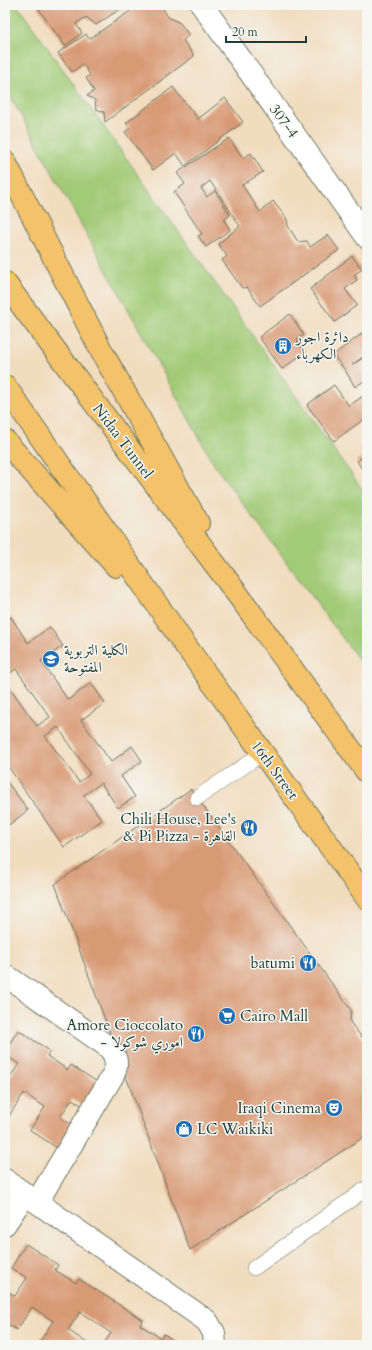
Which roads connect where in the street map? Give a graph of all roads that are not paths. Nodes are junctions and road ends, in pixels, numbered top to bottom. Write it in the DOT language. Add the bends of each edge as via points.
graph roads {
  1 [pos="202,5"];
  2 [pos="5,162"];
  3 [pos="367,237"];
  4 [pos="5,283"];
  5 [pos="5,386"];
  6 [pos="5,441"];
  7 [pos="241,600"];
  8 [pos="183,642"];
  9 [pos="263,753"];
  10 [pos="367,772"];
  11 [pos="198,798"];
  12 [pos="367,898"];
  13 [pos="5,975"];
  14 [pos="5,1180"];
  15 [pos="367,1188"];
  16 [pos="31,1198"];
  17 [pos="5,1224"];
  18 [pos="254,1268"];
  19 [pos="214,1345"];
  1 -- 3 [label="street, 307-4"];
  2 -- 7 [label="main road" via="103,354"];
  4 -- 7 [label="main road, Nidaa Tunnel"];
  5 -- 8 [label="main road"];
  6 -- 8 [label="main road"];
  7 -- 10 [label="main road"];
  8 -- 9 [label="main road, 16th Street"];
  9 -- 11 [label="lane"];
  9 -- 12 [label="main road, 16th Street"];
  13 -- 16 [label="street" via="106,1046 116,1060 113,1075"];
  14 -- 16 [label="street"];
  15 -- 18 [label="lane"];
  16 -- 17 [label="street"];
  16 -- 19 [label="street" via="207,1321 214,1334"];
}
